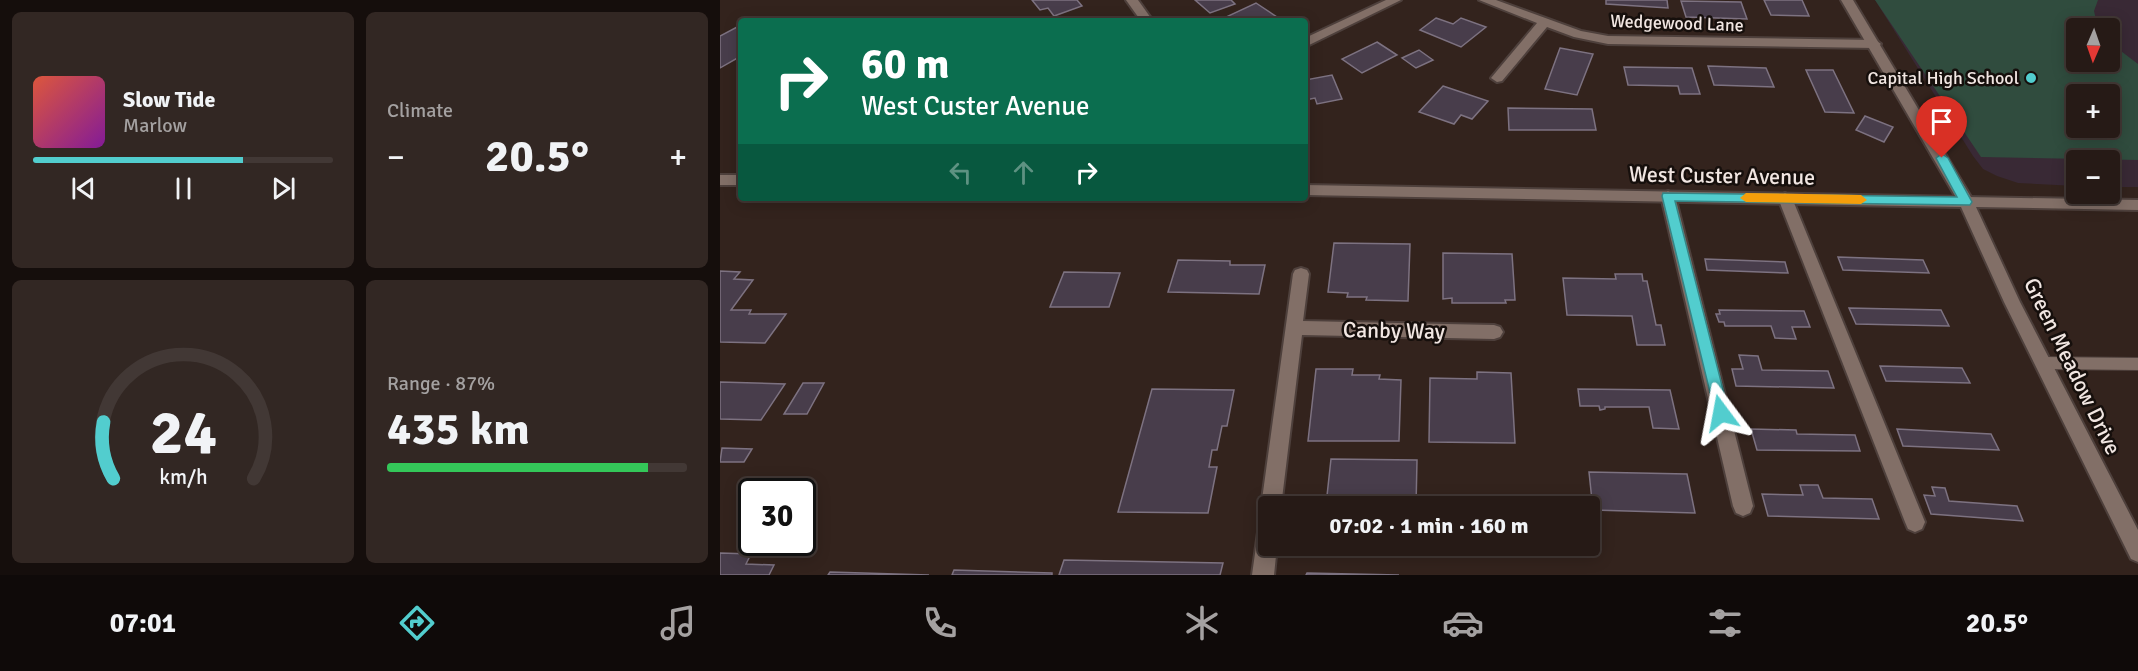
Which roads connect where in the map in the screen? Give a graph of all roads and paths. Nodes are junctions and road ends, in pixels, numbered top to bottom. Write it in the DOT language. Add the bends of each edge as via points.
graph roads {
  1 [pos="1132,0"];
  2 [pos="1395,0"];
  3 [pos="1485,0"];
  4 [pos="1847,0"];
  5 [pos="1145,18"];
  6 [pos="1544,22"];
  7 [pos="1308,42"];
  8 [pos="1875,45"];
  9 [pos="1497,78"];
  10 [pos="720,180"];
  11 [pos="738,180"];
  12 [pos="1308,190"];
  13 [pos="1668,196"];
  14 [pos="1785,198"];
  15 [pos="1966,202"];
  16 [pos="2138,205"];
  17 [pos="1301,274"];
  18 [pos="1293,328"];
  19 [pos="1494,332"];
  20 [pos="2044,363"];
  21 [pos="2138,364"];
  22 [pos="1272,496"];
  23 [pos="1743,506"];
  24 [pos="1915,522"];
  25 [pos="2138,552"];
  26 [pos="1265,556"];
  27 [pos="1263,575"];
  1 -- 5 [label="street"];
  2 -- 7 [label="street"];
  3 -- 6 [label="street, Wedgewood Lane"];
  4 -- 8 [label="street, Green Meadow Drive"];
  6 -- 8 [label="street, Wedgewood Lane" via="1608,40"];
  6 -- 9 [label="street"];
  8 -- 15 [label="street, Green Meadow Drive"];
  10 -- 11 [label="street"];
  12 -- 13 [label="street, West Custer Avenue"];
  13 -- 14 [label="street, West Custer Avenue"];
  13 -- 23 [label="street"];
  14 -- 15 [label="street, West Custer Avenue"];
  14 -- 24 [label="street"];
  15 -- 16 [label="street, West Custer Avenue"];
  15 -- 20 [label="street, Green Meadow Drive"];
  17 -- 18 [label="street"];
  18 -- 19 [label="street, Canby Way"];
  18 -- 22 [label="street"];
  20 -- 21 [label="lane"];
  20 -- 25 [label="street, Green Meadow Drive"];
  26 -- 27 [label="street"];
}
